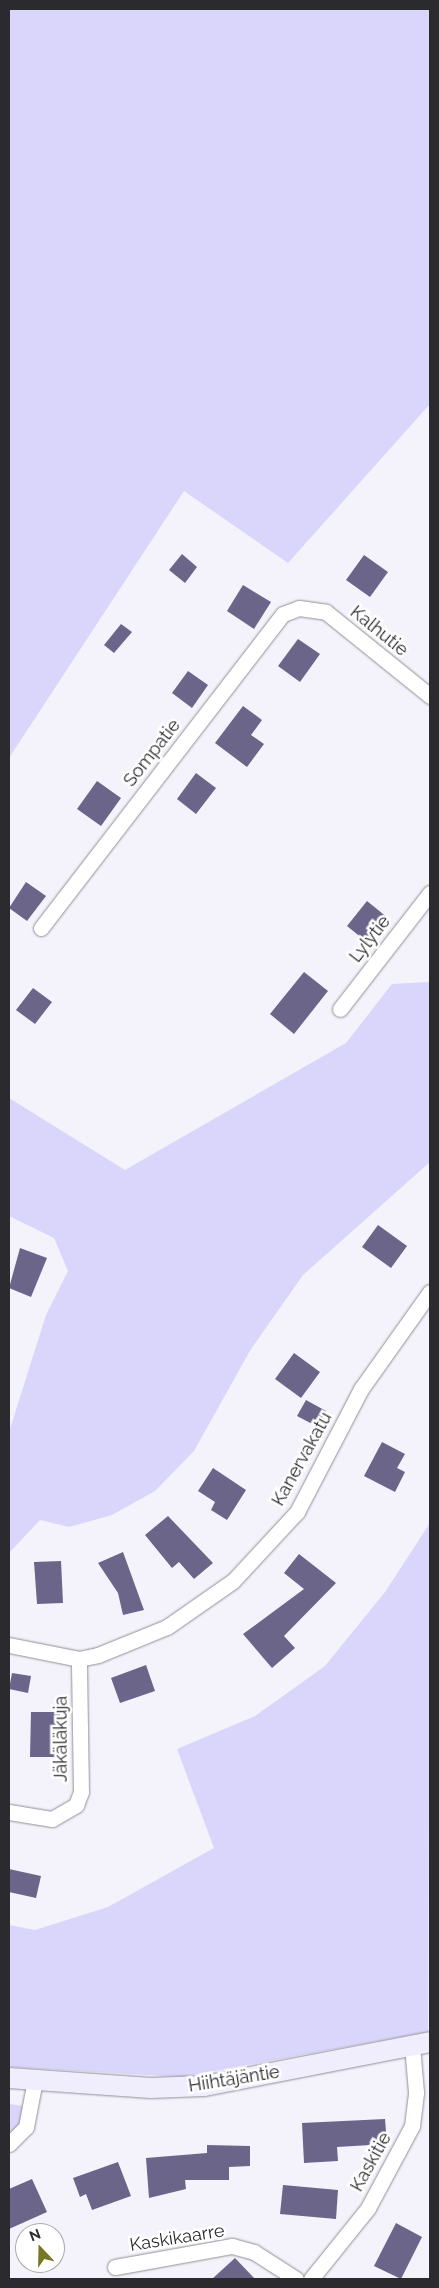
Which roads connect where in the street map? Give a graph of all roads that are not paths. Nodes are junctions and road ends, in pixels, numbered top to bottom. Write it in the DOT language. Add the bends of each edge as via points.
graph roads {
  1 [pos="299,608"];
  2 [pos="430,696"];
  3 [pos="430,893"];
  4 [pos="41,928"];
  5 [pos="340,1008"];
  6 [pos="430,1292"];
  7 [pos="9,1645"];
  8 [pos="79,1659"];
  9 [pos="9,1812"];
  10 [pos="421,2043"];
  11 [pos="9,2078"];
  12 [pos="36,2080"];
  13 [pos="423,2094"];
  14 [pos="9,2144"];
  15 [pos="115,2267"];
  16 [pos="296,2279"];
  17 [pos="312,2279"];
  1 -- 2 [label="street, Kalhutie" via="326,612"];
  1 -- 4 [label="street, Sompatie" via="283,614 268,630"];
  3 -- 5 [label="street, Lylytie"];
  6 -- 8 [label="street, Kanervakatu" via="361,1389 297,1512 256,1560 167,1626 132,1644"];
  7 -- 8 [label="street, Kanervakatu"];
  8 -- 9 [label="street, Jäkäläkuja" via="80,1792 76,1805 52,1819"];
  10 -- 12 [label="street, Hiihtäjäntie" via="204,2086 150,2088"];
  10 -- 13 [label="street, Kaskitie"];
  11 -- 12 [label="street, Hiihtäjäntie"];
  12 -- 14 [label="street" via="26,2126"];
  13 -- 17 [label="street, Kaskitie" via="412,2126 372,2200"];
  15 -- 16 [label="street, Kaskikaarre" via="232,2246 261,2256"];
}
